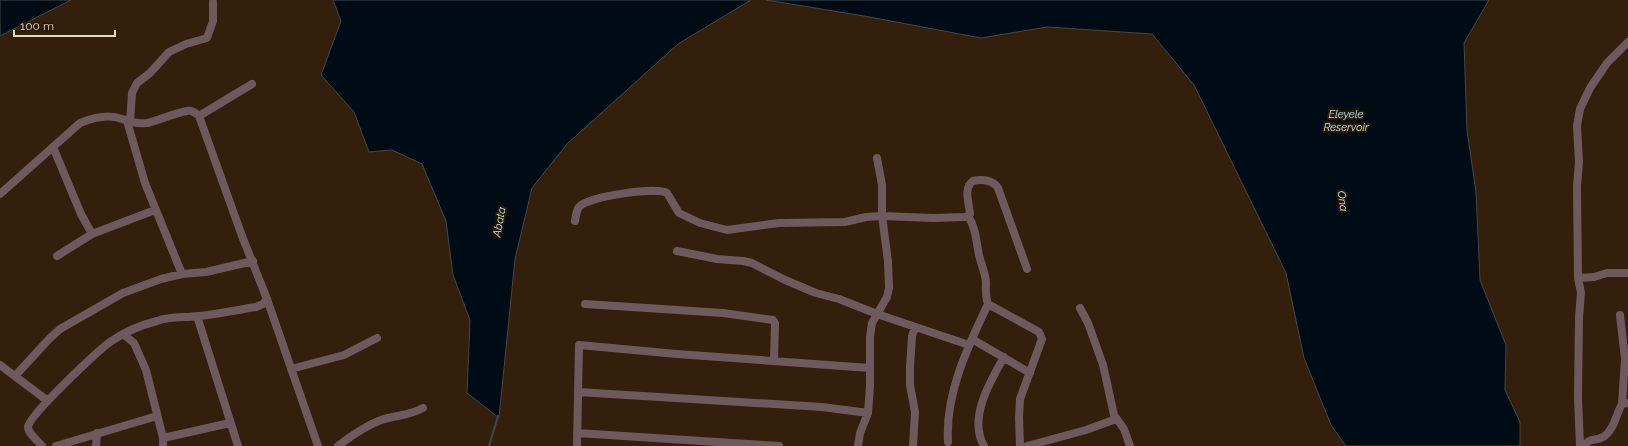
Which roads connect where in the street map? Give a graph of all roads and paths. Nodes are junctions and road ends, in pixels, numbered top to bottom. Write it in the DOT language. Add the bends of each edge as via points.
graph roads {
  1 [pos="213,2"];
  2 [pos="1628,42"];
  3 [pos="252,84"];
  4 [pos="199,116"];
  5 [pos="129,122"];
  6 [pos="53,147"];
  7 [pos="877,158"];
  8 [pos="0,194"];
  9 [pos="155,210"];
  10 [pos="882,216"];
  11 [pos="968,216"];
  12 [pos="575,221"];
  13 [pos="92,234"];
  14 [pos="677,251"];
  15 [pos="57,256"];
  16 [pos="253,261"];
  17 [pos="1027,269"];
  18 [pos="1628,273"];
  19 [pos="182,274"];
  20 [pos="1578,278"];
  21 [pos="267,299"];
  22 [pos="585,304"];
  23 [pos="988,304"];
  24 [pos="1080,308"];
  25 [pos="877,314"];
  26 [pos="1620,315"];
  27 [pos="197,316"];
  28 [pos="914,327"];
  29 [pos="123,334"];
  30 [pos="1625,337"];
  31 [pos="377,338"];
  32 [pos="970,342"];
  33 [pos="1004,357"];
  34 [pos="774,361"];
  35 [pos="0,365"];
  36 [pos="870,368"];
  37 [pos="291,369"];
  38 [pos="1030,373"];
  39 [pos="15,376"];
  40 [pos="578,392"];
  41 [pos="48,400"];
  42 [pos="1625,403"];
  43 [pos="423,408"];
  44 [pos="868,413"];
  45 [pos="157,416"];
  46 [pos="1116,418"];
  47 [pos="230,423"];
  48 [pos="97,433"];
  49 [pos="577,433"];
  50 [pos="163,442"];
  51 [pos="948,442"];
  52 [pos="42,446"];
  53 [pos="56,446"];
  54 [pos="96,446"];
  55 [pos="238,446"];
  56 [pos="318,446"];
  57 [pos="338,446"];
  58 [pos="577,446"];
  59 [pos="779,446"];
  60 [pos="858,446"];
  61 [pos="913,446"];
  62 [pos="984,446"];
  63 [pos="1020,446"];
  64 [pos="1027,446"];
  65 [pos="1130,446"];
  66 [pos="1582,446"];
  1 -- 5 [label="street" via="214,21 207,38 169,52 134,88"];
  2 -- 20 [label="street" via="1607,63 1590,88 1580,109 1577,126"];
  3 -- 4 [label="street"];
  4 -- 5 [label="street" via="190,110 148,123"];
  4 -- 16 [label="street"];
  5 -- 6 [label="street" via="108,117 88,120 80,123"];
  5 -- 9 [label="street" via="136,156"];
  6 -- 8 [label="street"];
  6 -- 13 [label="street"];
  7 -- 10 [label="street" via="882,185"];
  9 -- 13 [label="street"];
  9 -- 19 [label="street"];
  10 -- 11 [label="street"];
  10 -- 12 [label="street" via="845,222 779,223 728,230 688,219 676,210 667,193 657,190 587,201 579,206"];
  10 -- 25 [label="street" via="889,288"];
  11 -- 17 [label="street" via="968,185 976,180 995,183"];
  11 -- 23 [label="street" via="975,230 979,256 984,267 985,295"];
  13 -- 15 [label="street"];
  14 -- 25 [label="street" via="752,263 798,286"];
  16 -- 19 [label="street" via="206,272"];
  16 -- 21 [label="street"];
  18 -- 20 [label="street" via="1606,273"];
  19 -- 39 [label="street" via="131,290 67,325 50,338"];
  20 -- 66 [label="street" via="1581,292 1578,398"];
  21 -- 27 [label="street" via="256,307"];
  21 -- 37 [label="street"];
  22 -- 34 [label="street" via="723,313 773,320"];
  23 -- 32 [label="street"];
  23 -- 38 [label="street" via="1039,332 1042,339"];
  24 -- 46 [label="street" via="1103,365 1110,402"];
  25 -- 28 [label="street"];
  25 -- 36 [label="street" via="870,337"];
  26 -- 30 [label="street"];
  27 -- 29 [label="street" via="172,317"];
  27 -- 47 [label="street"];
  28 -- 32 [label="street"];
  28 -- 61 [label="street" via="910,367 915,412"];
  29 -- 41 [label="street" via="109,343"];
  29 -- 45 [label="street" via="134,343 146,370"];
  30 -- 42 [label="street"];
  31 -- 37 [label="street" via="344,355"];
  32 -- 33 [label="street"];
  32 -- 51 [label="street" via="948,416"];
  33 -- 38 [label="street"];
  33 -- 62 [label="street" via="992,379 979,414 981,440"];
  34 -- 36 [label="street"];
  34 -- 40 [label="street" via="579,345"];
  35 -- 39 [label="street"];
  36 -- 44 [label="street"];
  37 -- 56 [label="street"];
  38 -- 63 [label="street" via="1020,399"];
  39 -- 41 [label="street"];
  40 -- 44 [label="street" via="822,407"];
  40 -- 49 [label="street"];
  41 -- 52 [label="street" via="28,426 29,431"];
  42 -- 66 [label="street" via="1611,429 1603,437 1589,440"];
  43 -- 57 [label="street" via="410,414 382,420 351,435"];
  44 -- 60 [label="street"];
  45 -- 48 [label="street"];
  45 -- 50 [label="street"];
  46 -- 64 [label="street" via="1086,430"];
  46 -- 65 [label="street" via="1124,429"];
  47 -- 50 [label="street"];
  47 -- 55 [label="street"];
  48 -- 53 [label="street"];
  48 -- 54 [label="street"];
  49 -- 58 [label="street"];
  49 -- 59 [label="street"];
}
